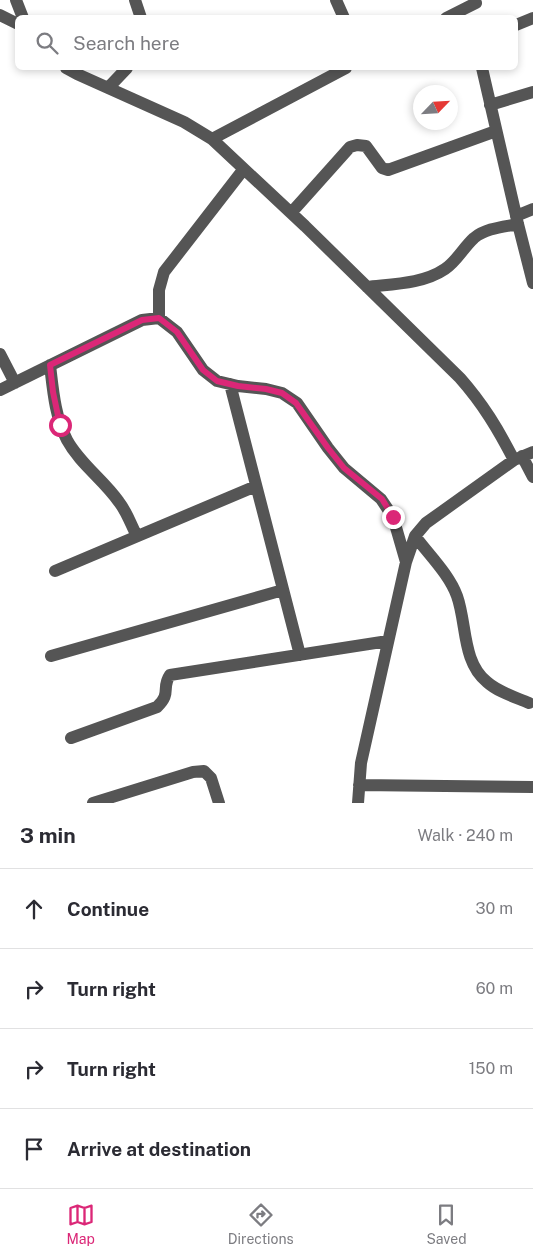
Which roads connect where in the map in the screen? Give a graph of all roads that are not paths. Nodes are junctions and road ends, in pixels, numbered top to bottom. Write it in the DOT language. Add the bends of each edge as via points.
graph roads {
  1 [pos="16,0"];
  2 [pos="136,0"];
  3 [pos="336,0"];
  4 [pos="478,1"];
  5 [pos="0,15"];
  6 [pos="22,15"];
  7 [pos="141,15"];
  8 [pos="343,15"];
  9 [pos="452,15"];
  10 [pos="471,15"];
  11 [pos="533,18"];
  12 [pos="15,22"];
  13 [pos="518,24"];
  14 [pos="70,70"];
  15 [pos="125,70"];
  16 [pos="342,70"];
  17 [pos="482,70"];
  18 [pos="108,88"];
  19 [pos="533,92"];
  20 [pos="490,105"];
  21 [pos="496,131"];
  22 [pos="212,139"];
  23 [pos="243,170"];
  24 [pos="533,209"];
  25 [pos="291,213"];
  26 [pos="517,220"];
  27 [pos="533,283"];
  28 [pos="367,287"];
  29 [pos="159,318"];
  30 [pos="0,354"];
  31 [pos="50,365"];
  32 [pos="15,383"];
  33 [pos="230,384"];
  34 [pos="0,390"];
  35 [pos="523,456"];
  36 [pos="533,477"];
  37 [pos="256,486"];
  38 [pos="137,536"];
  39 [pos="415,536"];
  40 [pos="406,562"];
  41 [pos="55,571"];
  42 [pos="283,590"];
  43 [pos="388,642"];
  44 [pos="300,655"];
  45 [pos="51,656"];
  46 [pos="529,702"];
  47 [pos="70,738"];
  48 [pos="360,785"];
  49 [pos="533,787"];
  50 [pos="94,803"];
  51 [pos="218,803"];
  52 [pos="358,803"];
  1 -- 6 [label="street"];
  2 -- 7 [label="street"];
  3 -- 8 [label="street"];
  4 -- 9 [label="street"];
  4 -- 10 [label="street"];
  5 -- 12 [label="street"];
  11 -- 13 [label="street"];
  14 -- 18 [label="street"];
  15 -- 18 [label="street"];
  16 -- 22 [label="street"];
  17 -- 20 [label="street"];
  18 -- 22 [label="street" via="184,122"];
  19 -- 20 [label="street"];
  20 -- 21 [label="street"];
  21 -- 25 [label="street" via="388,170 382,168 366,146 350,147"];
  21 -- 26 [label="street"];
  22 -- 23 [label="street"];
  23 -- 25 [label="street"];
  23 -- 29 [label="street" via="164,272 159,290"];
  24 -- 26 [label="street"];
  25 -- 28 [label="street"];
  26 -- 27 [label="street"];
  26 -- 28 [label="street" via="483,233 445,269 433,275 404,283"];
  28 -- 35 [label="street" via="477,397"];
  29 -- 31 [label="street" via="142,320"];
  29 -- 33 [label="street" via="177,332 203,370 217,381"];
  30 -- 32 [label="street"];
  31 -- 32 [label="street"];
  31 -- 38 [label="street" via="56,409 68,441 120,503"];
  32 -- 34 [label="street"];
  33 -- 37 [label="street"];
  33 -- 40 [label="street" via="282,393 296,403 344,468 382,499 393,517"];
  35 -- 36 [label="street"];
  35 -- 39 [label="street" via="426,523"];
  37 -- 38 [label="street"];
  37 -- 42 [label="street"];
  38 -- 41 [label="street"];
  39 -- 40 [label="street"];
  39 -- 46 [label="street" via="454,590 476,670 487,682"];
  40 -- 43 [label="street"];
  42 -- 44 [label="street"];
  42 -- 45 [label="street"];
  43 -- 44 [label="street"];
  43 -- 48 [label="street" via="361,763"];
  44 -- 47 [label="street" via="170,675 166,681 165,700 157,707"];
  48 -- 49 [label="street"];
  48 -- 52 [label="street"];
  50 -- 51 [label="street" via="204,771 211,778"];
}
